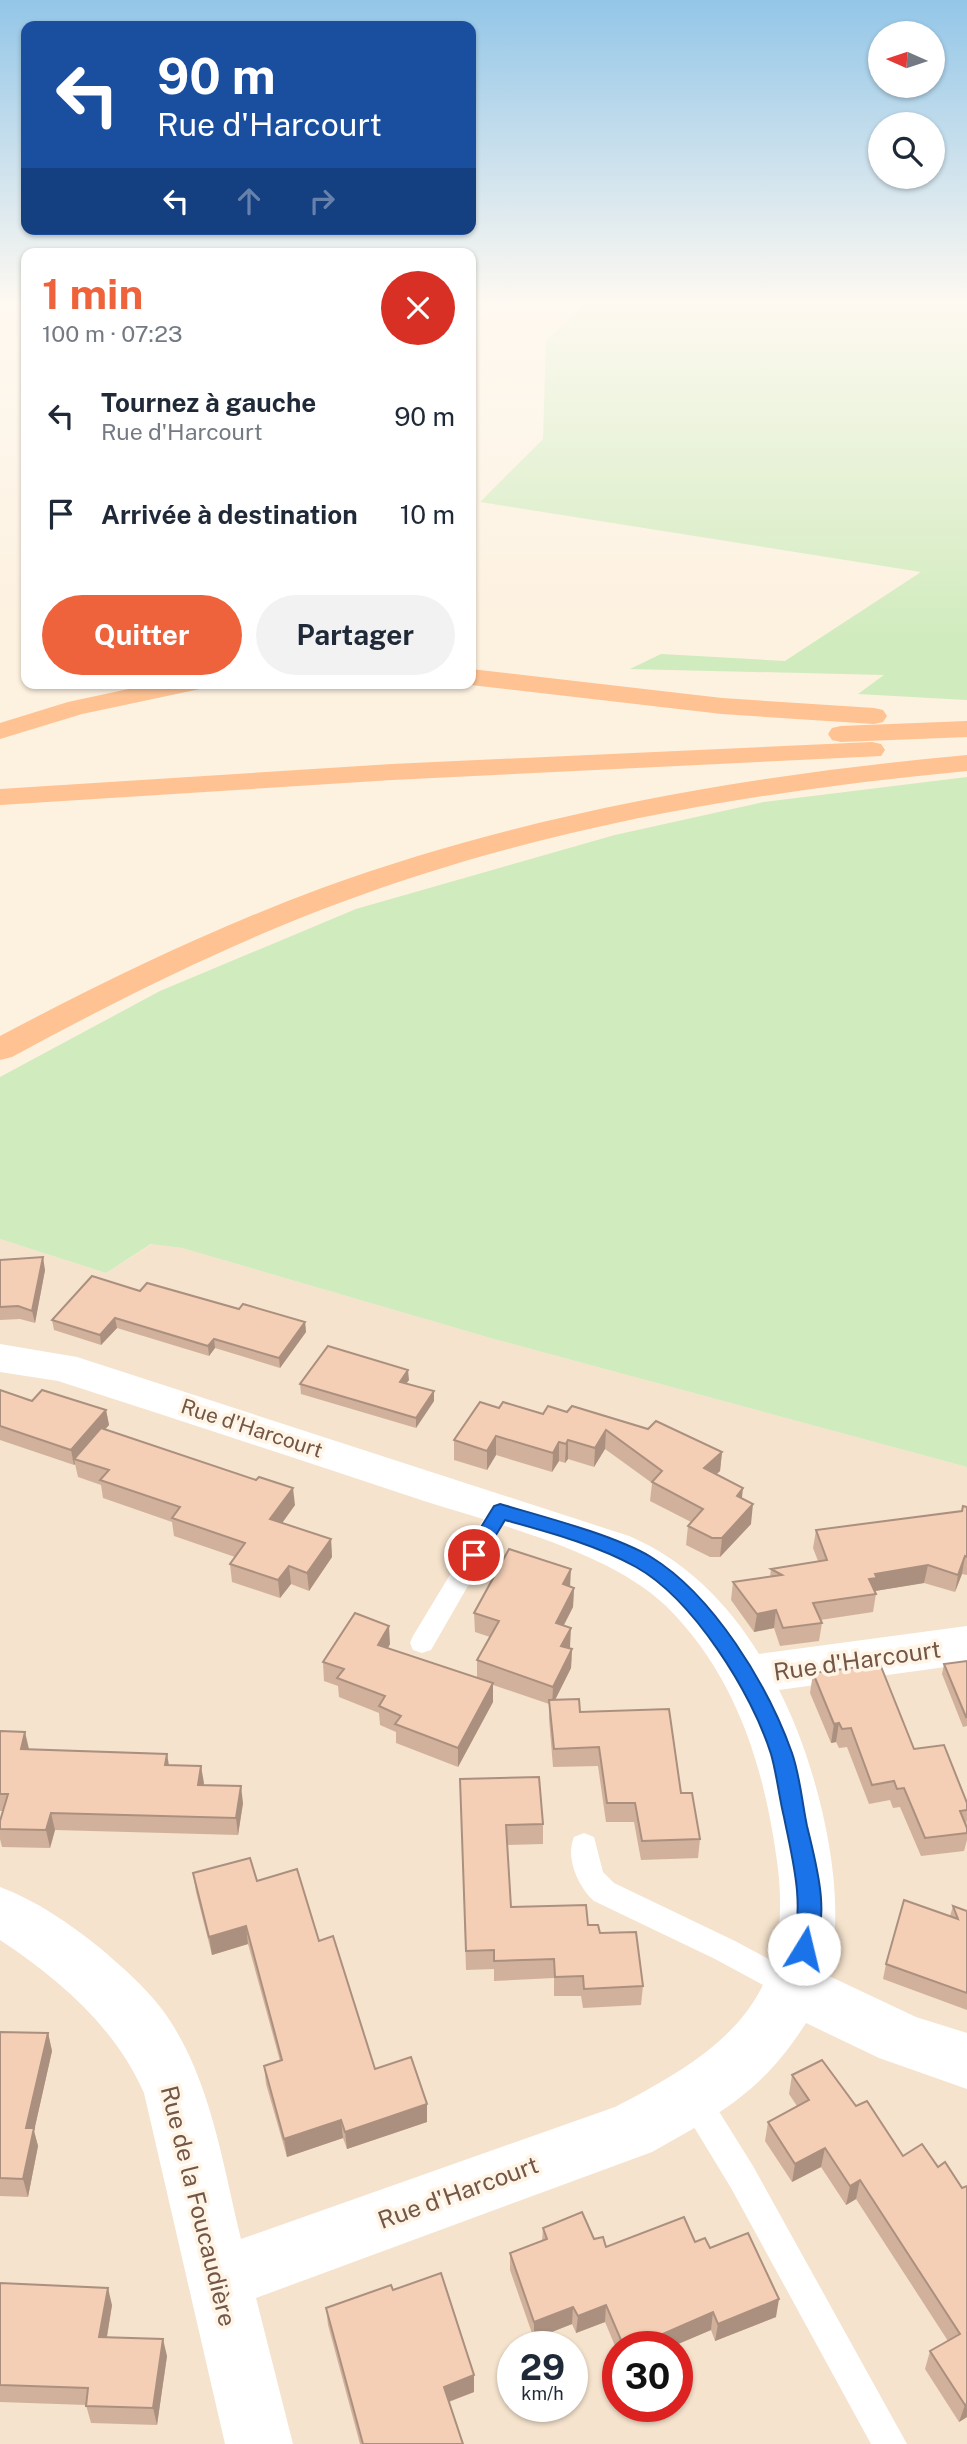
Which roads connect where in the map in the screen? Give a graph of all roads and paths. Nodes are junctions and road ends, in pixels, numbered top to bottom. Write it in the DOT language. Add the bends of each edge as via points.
graph roads {
  1 [pos="476,678"];
  2 [pos="166,689"];
  3 [pos="967,717"];
  4 [pos="967,729"];
  5 [pos="0,731"];
  6 [pos="967,747"];
  7 [pos="967,763"];
  8 [pos="0,780"];
  9 [pos="0,797"];
  10 [pos="0,1050"];
  11 [pos="0,1358"];
  12 [pos="500,1511"];
  13 [pos="422,1643"];
  14 [pos="967,1645"];
  15 [pos="747,1675"];
  16 [pos="584,1844"];
  17 [pos="0,1912"];
  18 [pos="794,1987"];
  19 [pos="967,2061"];
  20 [pos="693,2098"];
  21 [pos="219,2279"];
  22 [pos="259,2444"];
  23 [pos="890,2444"];
  1 -- 3 [label="highway" via="790,712"];
  2 -- 5 [label="highway" via="77,707"];
  4 -- 8 [label="highway" via="392,753"];
  6 -- 9 [label="highway" via="392,772"];
  7 -- 10 [label="highway" via="879,771 656,805 444,857 345,890 237,934 114,990"];
  11 -- 12 [label="street, Rue d'Harcourt" via="62,1367"];
  12 -- 13 [label="lane"];
  12 -- 15 [label="street, Rue d'Harcourt" via="621,1550 645,1563 688,1599"];
  14 -- 15 [label="street, Rue d'Harcourt"];
  15 -- 18 [label="street, Rue d'Harcourt" via="781,1754 810,1889 809,1930"];
  16 -- 18 [label="lane" via="589,1875 604,1892"];
  17 -- 21 [label="street, Rue de la Foucaudière" via="76,1964 135,2022 157,2057 174,2092"];
  18 -- 19 [label="street" via="845,2014"];
  18 -- 20 [label="street, Rue d'Harcourt" via="754,2044"];
  20 -- 21 [label="street, Rue d'Harcourt" via="630,2131"];
  20 -- 23 [label="lane"];
  21 -- 22 [label="street, Rue de la Foucaudière"];
}
